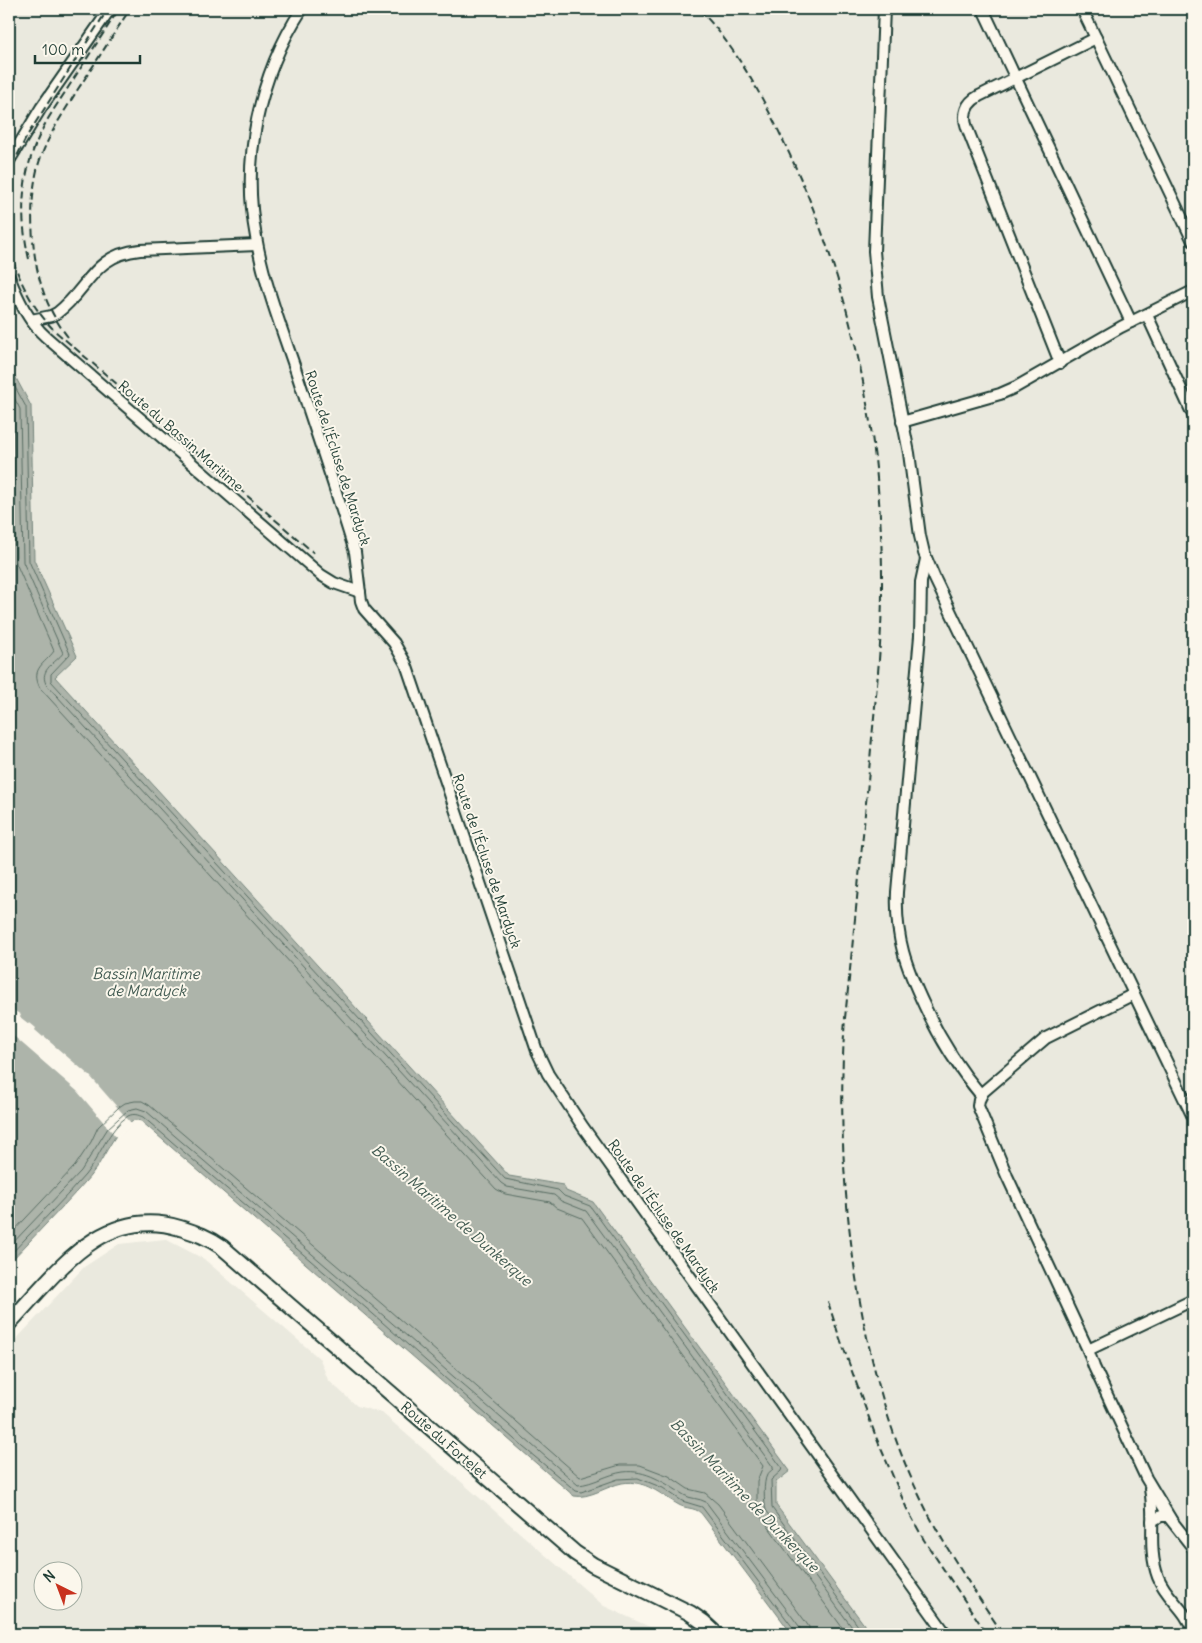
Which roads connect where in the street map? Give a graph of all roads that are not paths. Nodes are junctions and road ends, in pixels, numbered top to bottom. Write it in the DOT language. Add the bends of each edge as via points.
graph roads {
  1 [pos="110,9"];
  2 [pos="302,9"];
  3 [pos="884,9"];
  4 [pos="983,9"];
  5 [pos="1082,9"];
  6 [pos="1096,38"];
  7 [pos="1015,77"];
  8 [pos="9,161"];
  9 [pos="1193,241"];
  10 [pos="257,245"];
  11 [pos="9,277"];
  12 [pos="1193,291"];
  13 [pos="1147,314"];
  14 [pos="31,320"];
  15 [pos="1131,322"];
  16 [pos="1060,363"];
  17 [pos="1193,415"];
  18 [pos="902,422"];
  19 [pos="926,559"];
  20 [pos="360,592"];
  21 [pos="1134,994"];
  22 [pos="981,1095"];
  23 [pos="1193,1117"];
  24 [pos="183,1229"];
  25 [pos="1193,1300"];
  26 [pos="9,1324"];
  27 [pos="1088,1350"];
  28 [pos="1146,1478"];
  29 [pos="1170,1518"];
  30 [pos="1152,1521"];
  31 [pos="1193,1548"];
  32 [pos="1182,1610"];
  33 [pos="1193,1618"];
  34 [pos="1193,1631"];
  35 [pos="709,1634"];
  36 [pos="716,1634"];
  37 [pos="946,1634"];
  1 -- 8 [label="street" via="41,108"];
  2 -- 10 [label="street, Route de l'Écluse de Mardyck" via="273,66 256,128 251,183"];
  3 -- 18 [label="street" via="874,266"];
  4 -- 7 [label="street"];
  5 -- 6 [label="street"];
  6 -- 7 [label="street"];
  6 -- 9 [label="street"];
  7 -- 15 [label="street"];
  7 -- 16 [label="street" via="972,101 965,111 965,122"];
  10 -- 14 [label="street" via="125,253 100,266 60,312"];
  10 -- 20 [label="street, Route de l'Écluse de Mardyck" via="350,536"];
  11 -- 14 [label="street, Route du Bassin Maritime"];
  12 -- 13 [label="street"];
  13 -- 15 [label="street"];
  13 -- 17 [label="street"];
  14 -- 20 [label="street, Route du Bassin Maritime" via="46,337 321,575"];
  15 -- 16 [label="street"];
  16 -- 18 [label="street" via="1000,394"];
  18 -- 19 [label="street"];
  19 -- 21 [label="street"];
  19 -- 22 [label="street" via="921,582 920,636 897,892 898,928 908,970 938,1034"];
  20 -- 37 [label="street, Route de l'Écluse de Mardyck" via="364,609 394,643 406,664 528,1027 548,1074"];
  21 -- 22 [label="street" via="1046,1038"];
  21 -- 23 [label="street"];
  22 -- 27 [label="street" via="980,1111 1007,1176"];
  24 -- 26 [label="main road, Route du Fortelet" via="142,1223 120,1227 99,1236 75,1254"];
  24 -- 35 [label="main road, Route du Fortelet" via="214,1250 571,1558 594,1574 686,1619"];
  24 -- 36 [label="main road, Route du Fortelet" via="222,1247 575,1553 610,1574 684,1609"];
  25 -- 27 [label="street"];
  27 -- 28 [label="street"];
  28 -- 29 [label="street"];
  28 -- 30 [label="street"];
  29 -- 30 [label="street" via="1163,1515"];
  29 -- 31 [label="street"];
  30 -- 32 [label="street" via="1156,1571 1166,1592"];
  32 -- 33 [label="street"];
  32 -- 34 [label="street"];
}
